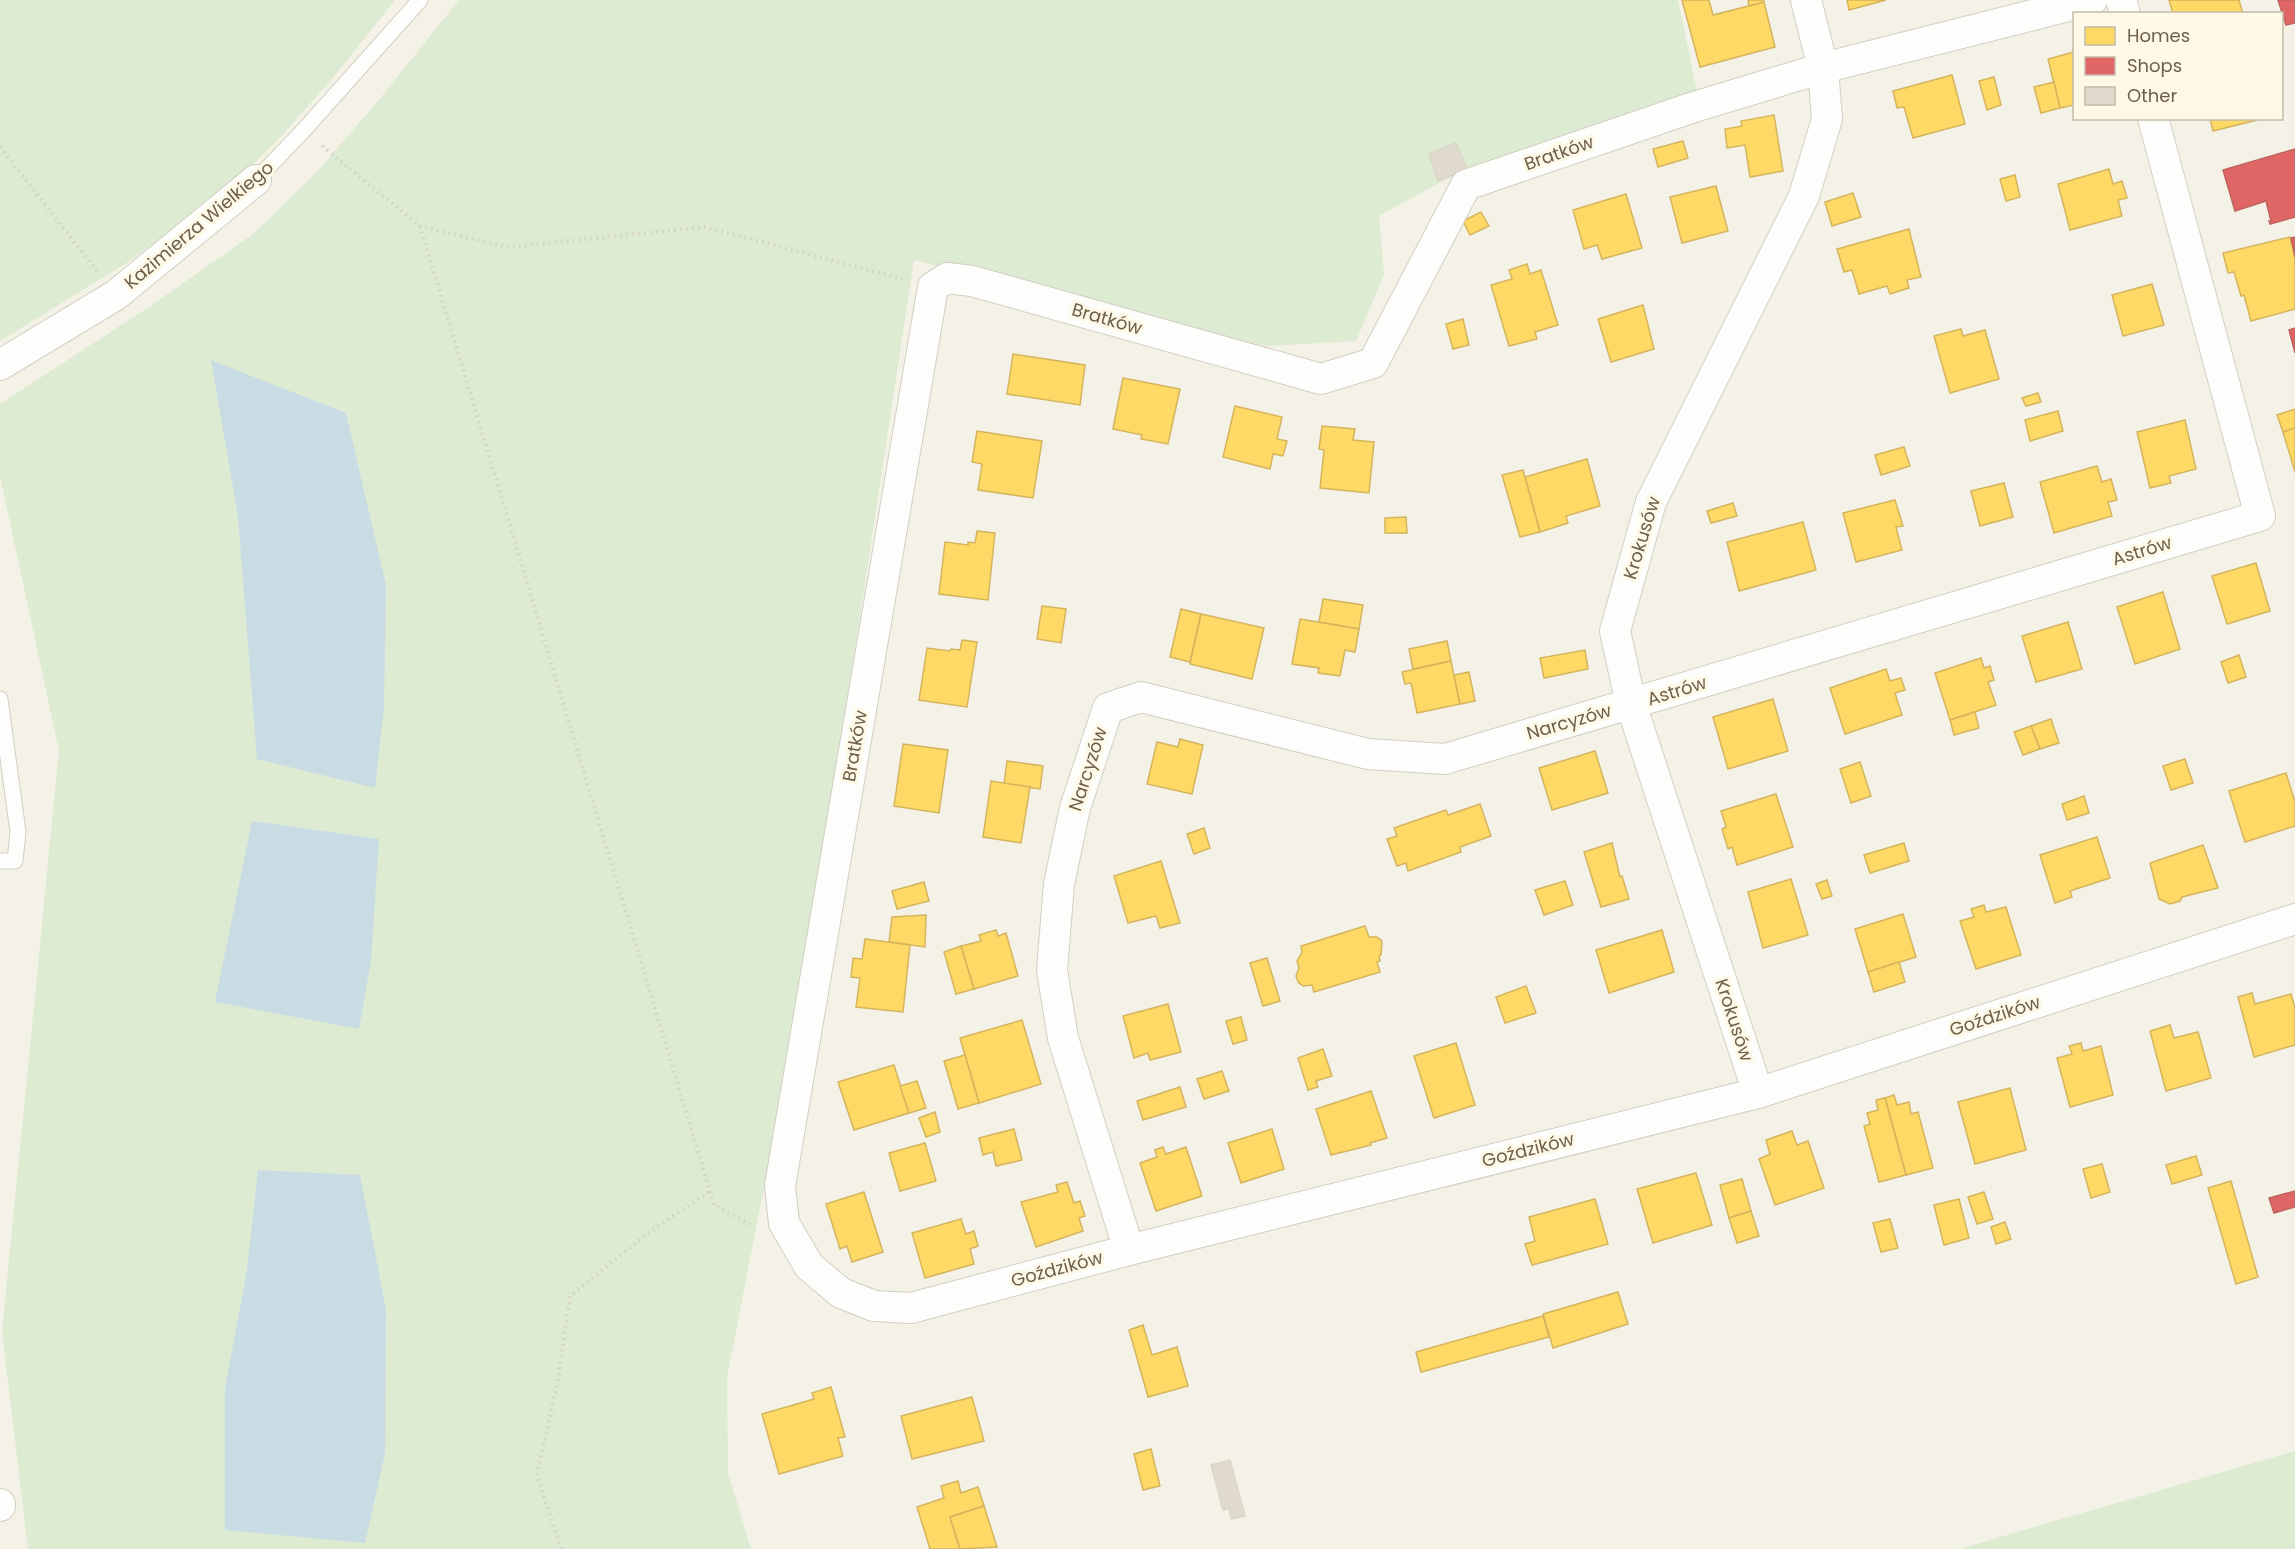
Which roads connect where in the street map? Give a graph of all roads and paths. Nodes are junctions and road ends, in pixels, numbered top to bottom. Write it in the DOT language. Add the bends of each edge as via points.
graph roads {
  1 [pos="420,0"];
  2 [pos="1806,0"];
  3 [pos="2092,0"];
  4 [pos="1823,69"];
  5 [pos="2154,120"];
  6 [pos="303,131"];
  7 [pos="0,147"];
  8 [pos="256,180"];
  9 [pos="420,225"];
  10 [pos="933,287"];
  11 [pos="116,295"];
  12 [pos="0,365"];
  13 [pos="0,699"];
  14 [pos="1631,704"];
  15 [pos="0,861"];
  16 [pos="2295,919"];
  17 [pos="1758,1093"];
  18 [pos="710,1191"];
  19 [pos="771,1226"];
  20 [pos="1130,1250"];
  21 [pos="561,1549"];
  1 -- 6 [label="lane, Kazimierza Wielkiego"];
  2 -- 4 [label="street, Krokusów"];
  3 -- 4 [label="street, Bratków"];
  4 -- 10 [label="street, Bratków" via="1694,107 1466,185 1373,363 1321,379 972,281 947,278"];
  4 -- 14 [label="street, Krokusów" via="1827,119 1804,196 1651,502 1615,631"];
  5 -- 14 [label="street, Astrów" via="2260,516"];
  6 -- 8 [label="lane, Kazimierza Wielkiego"];
  6 -- 9 [label="path"];
  7 -- 11 [label="path"];
  8 -- 11 [label="street, Kazimierza Wielkiego"];
  9 -- 10 [label="path" via="507,247 705,227"];
  9 -- 18 [label="path"];
  10 -- 19 [label="street, Bratków"];
  11 -- 12 [label="street, Kazimierza Wielkiego"];
  13 -- 15 [label="lane" via="18,832 15,861"];
  14 -- 17 [label="street, Krokusów"];
  14 -- 20 [label="street, Narcyzów" via="1445,759 1368,754 1141,697 1108,708 1075,808 1059,884 1052,970 1063,1038"];
  16 -- 17 [label="street, Goździków"];
  17 -- 20 [label="street, Goździków"];
  18 -- 19 [label="path" via="714,1205"];
  18 -- 21 [label="path" via="648,1233 570,1296 557,1384 537,1475"];
  19 -- 20 [label="street, Goździków" via="841,1293 874,1306 911,1308"];
}
